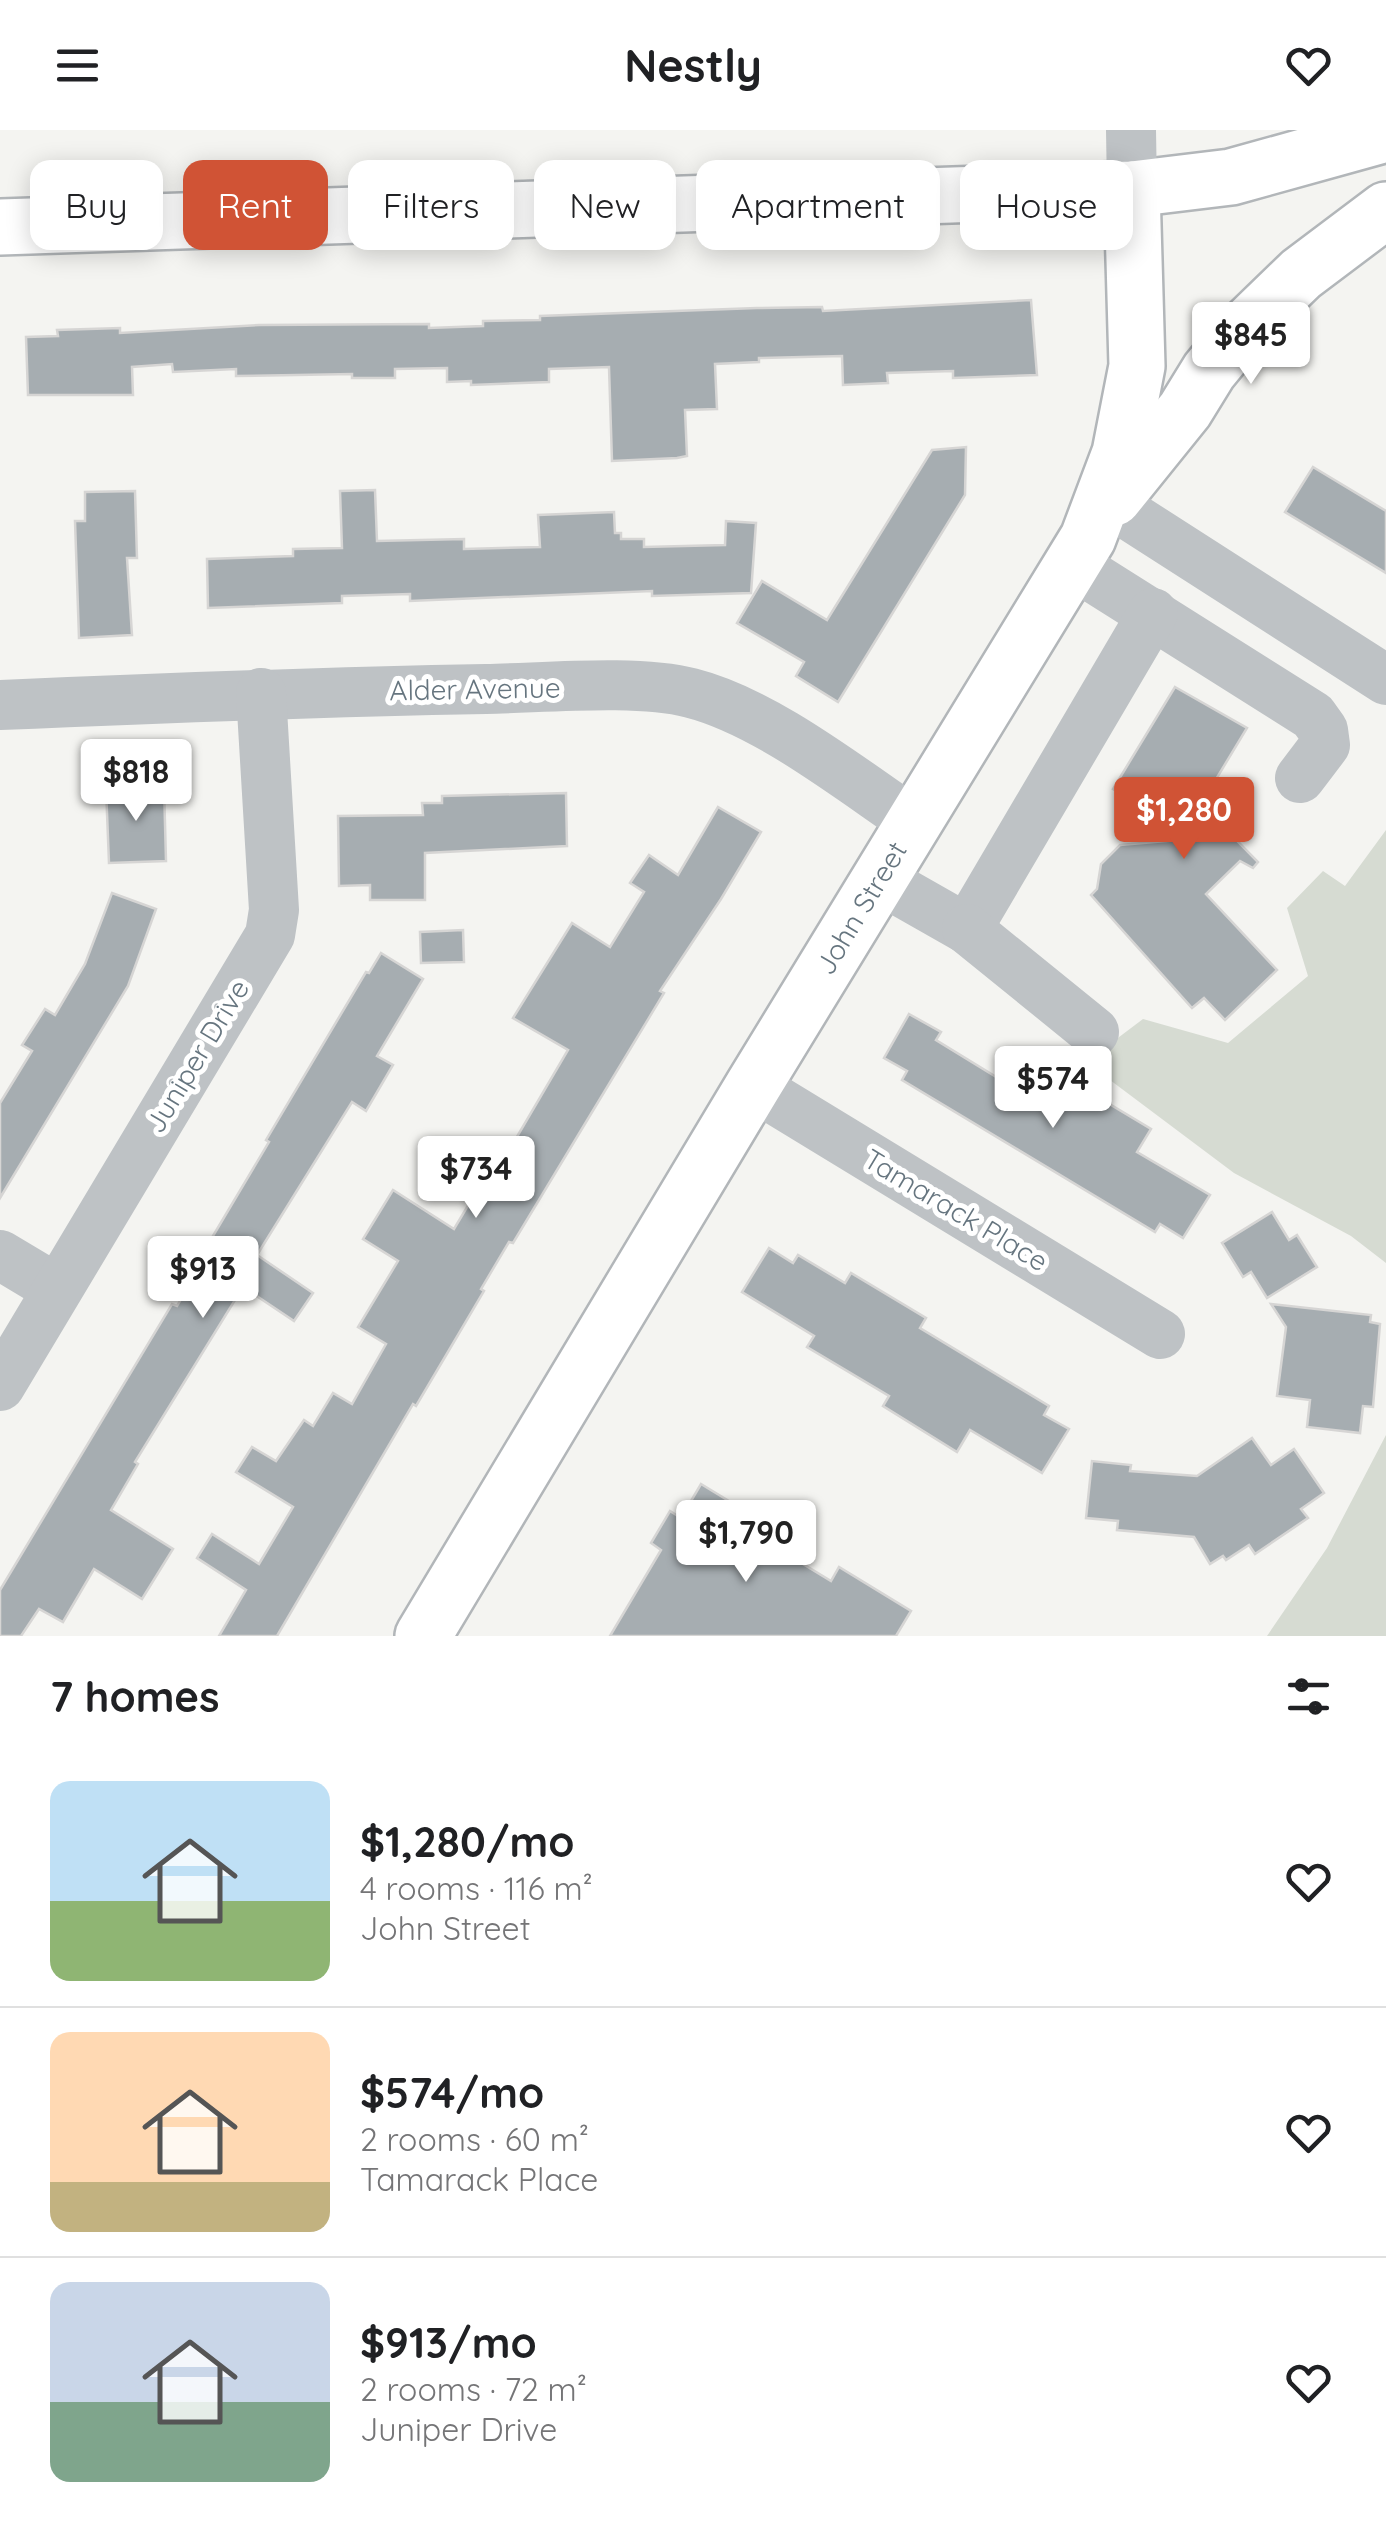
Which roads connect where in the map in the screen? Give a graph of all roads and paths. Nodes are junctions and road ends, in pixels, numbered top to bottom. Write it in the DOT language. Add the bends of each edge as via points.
graph roads {
  1 [pos="1130,130"];
  2 [pos="1386,134"];
  3 [pos="1131,160"];
  4 [pos="1133,189"];
  5 [pos="960,195"];
  6 [pos="1386,210"];
  7 [pos="0,227"];
  8 [pos="1133,233"];
  9 [pos="1090,535"];
  10 [pos="1153,613"];
  11 [pos="1386,680"];
  12 [pos="260,693"];
  13 [pos="0,705"];
  14 [pos="1300,778"];
  15 [pos="914,822"];
  16 [pos="879,880"];
  17 [pos="968,929"];
  18 [pos="1094,1032"];
  19 [pos="753,1086"];
  20 [pos="0,1255"];
  21 [pos="57,1289"];
  22 [pos="1160,1334"];
  23 [pos="0,1386"];
  24 [pos="423,1636"];
  1 -- 3 [label="street, John Street"];
  2 -- 4 [label="main road" via="1231,177"];
  5 -- 7 [label="main road"];
  6 -- 9 [label="main road" via="1301,274 1241,332"];
  8 -- 9 [label="main road, John Street" via="1136,366 1120,453"];
  9 -- 10 [label="street"];
  9 -- 11 [label="street"];
  9 -- 15 [label="main road, John Street"];
  10 -- 14 [label="street" via="1313,716 1325,745"];
  10 -- 17 [label="street"];
  12 -- 13 [label="street, Alder Avenue"];
  12 -- 15 [label="street, Alder Avenue" via="602,687 689,692 791,740"];
  12 -- 21 [label="street, Juniper Drive" via="274,910 270,936"];
  15 -- 16 [label="main road, John Street"];
  16 -- 17 [label="street"];
  16 -- 19 [label="main road, John Street"];
  17 -- 18 [label="street"];
  19 -- 22 [label="street, Tamarack Place"];
  19 -- 24 [label="main road, John Street"];
  20 -- 21 [label="street"];
  21 -- 23 [label="street, Juniper Drive"];
}
